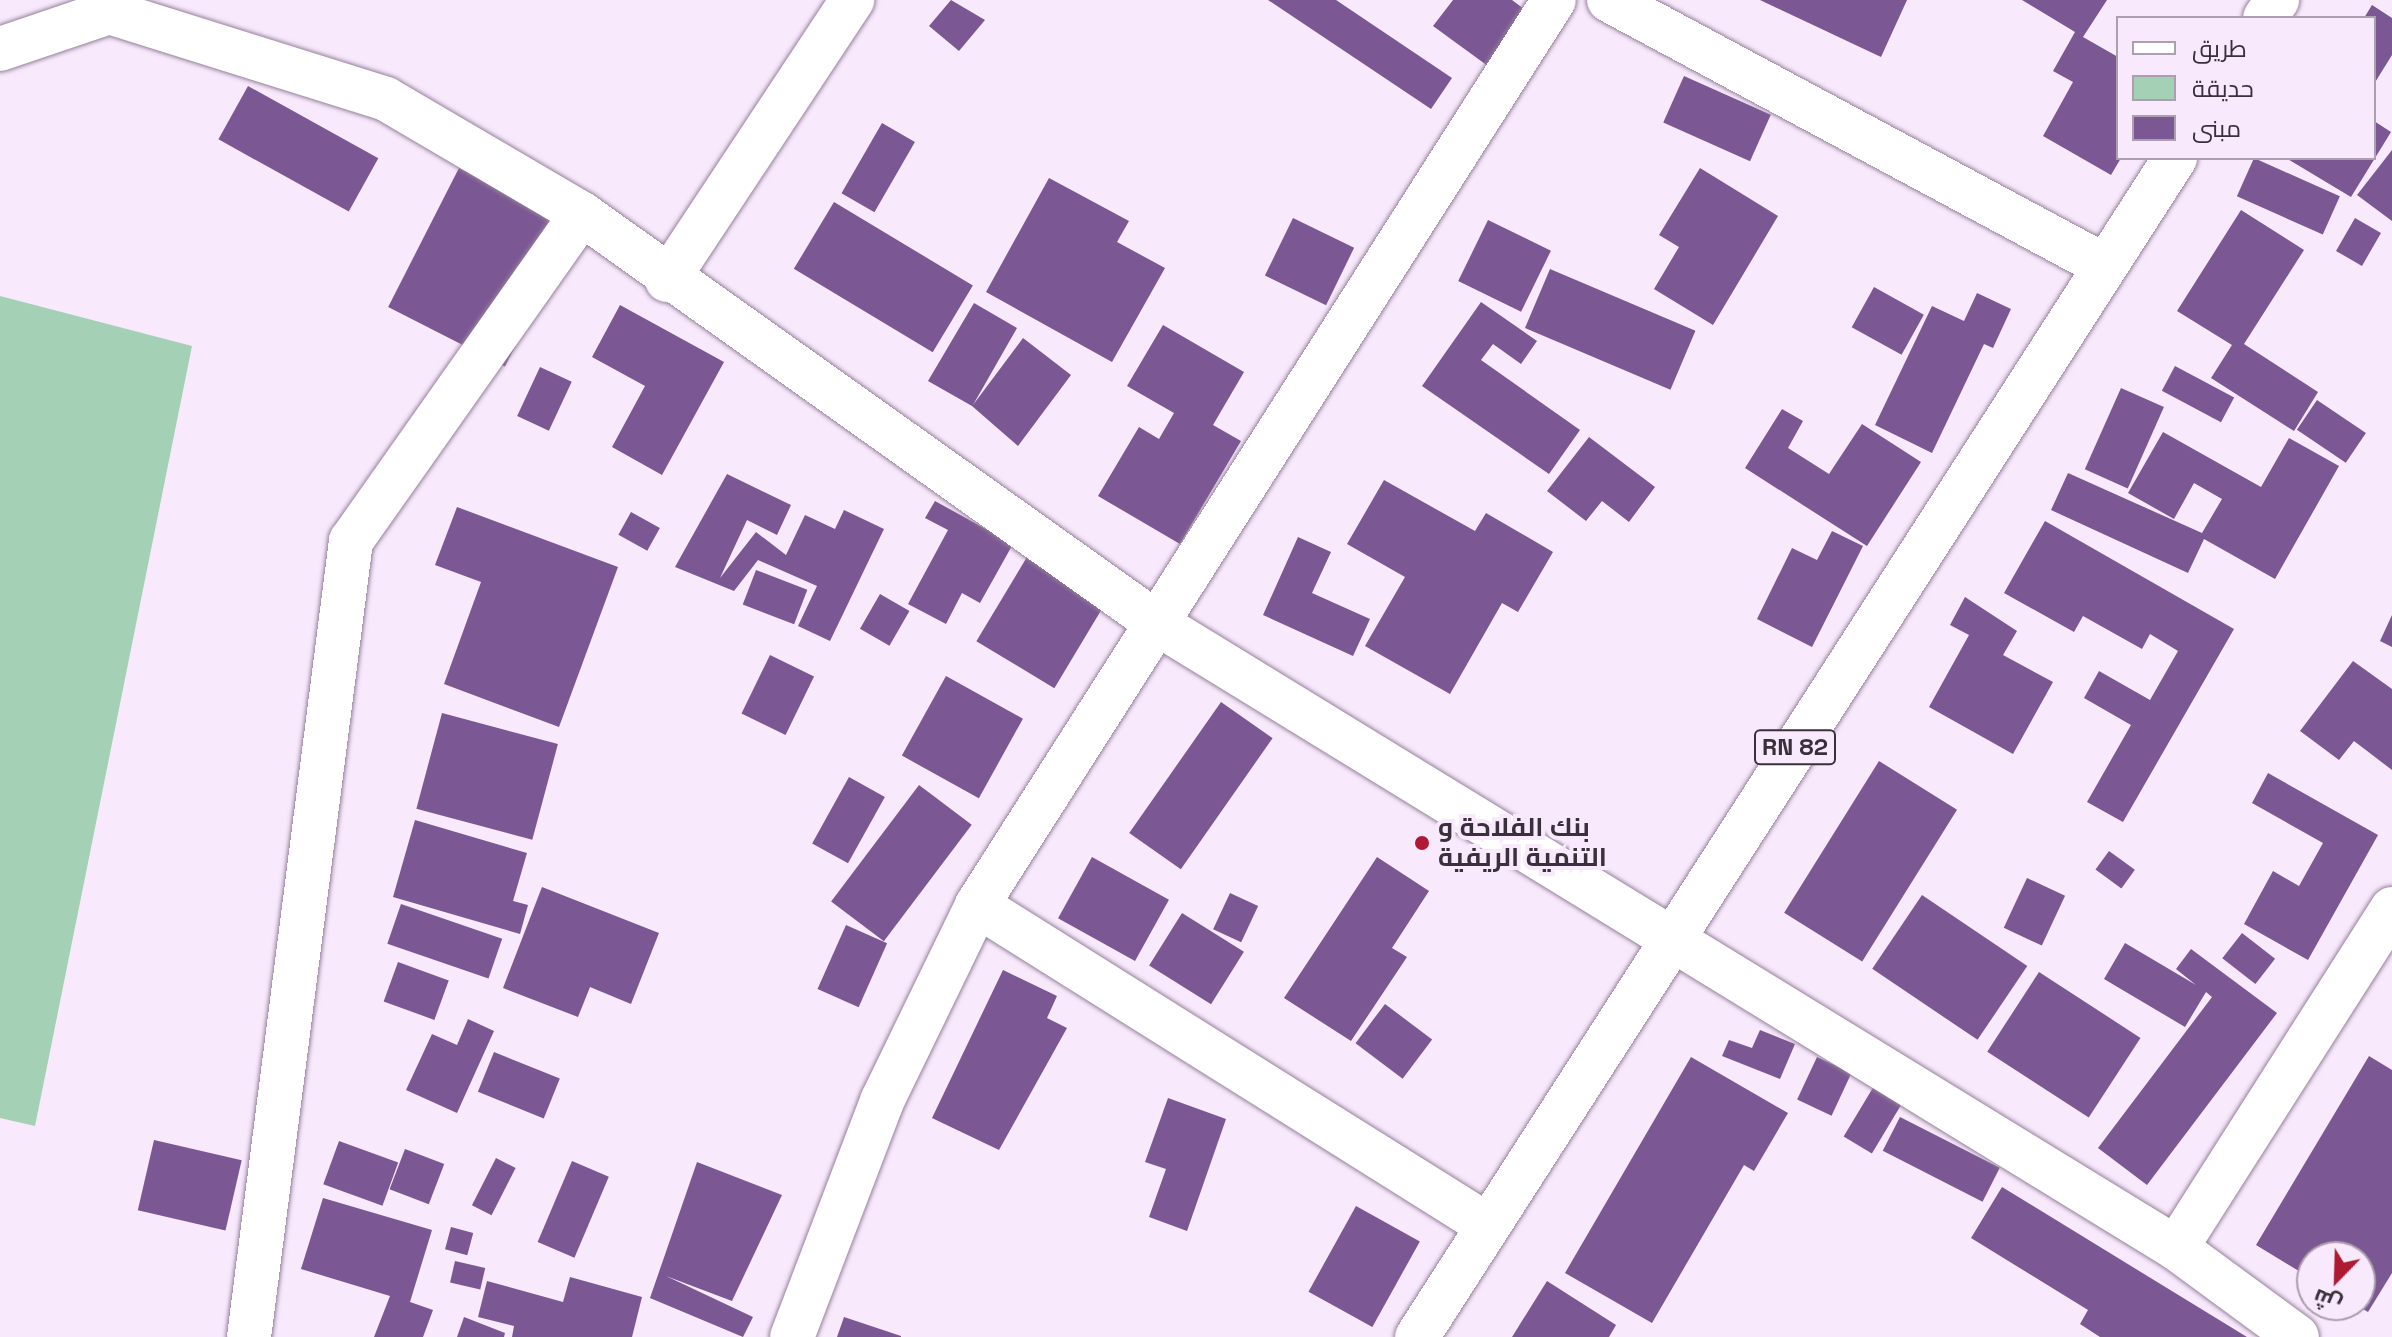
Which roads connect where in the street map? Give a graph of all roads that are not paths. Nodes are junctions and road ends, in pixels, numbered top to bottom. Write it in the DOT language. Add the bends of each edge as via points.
graph roads {
  1 [pos="852,0"];
  2 [pos="1554,0"];
  3 [pos="1609,0"];
  4 [pos="0,49"];
  5 [pos="2174,160"];
  6 [pos="582,214"];
  7 [pos="2105,266"];
  8 [pos="667,280"];
  9 [pos="1158,624"];
  10 [pos="977,905"];
  11 [pos="2392,909"];
  12 [pos="1672,937"];
  13 [pos="1487,1225"];
  14 [pos="2176,1248"];
  15 [pos="249,1337"];
  16 [pos="792,1337"];
  17 [pos="1417,1337"];
  18 [pos="2297,1337"];
  1 -- 8 [label="street"];
  2 -- 9 [label="street"];
  3 -- 7 [label="street"];
  4 -- 6 [label="street" via="109,12 386,99"];
  5 -- 7 [label="street, RN 82"];
  6 -- 8 [label="street"];
  6 -- 15 [label="street" via="351,541"];
  7 -- 12 [label="street, RN 82"];
  8 -- 9 [label="street"];
  9 -- 10 [label="street"];
  9 -- 12 [label="street"];
  10 -- 13 [label="street"];
  10 -- 16 [label="street" via="882,1101"];
  11 -- 14 [label="street"];
  12 -- 13 [label="street, RN 82"];
  12 -- 14 [label="street"];
  13 -- 17 [label="street, RN 82"];
  14 -- 18 [label="street"];
}
